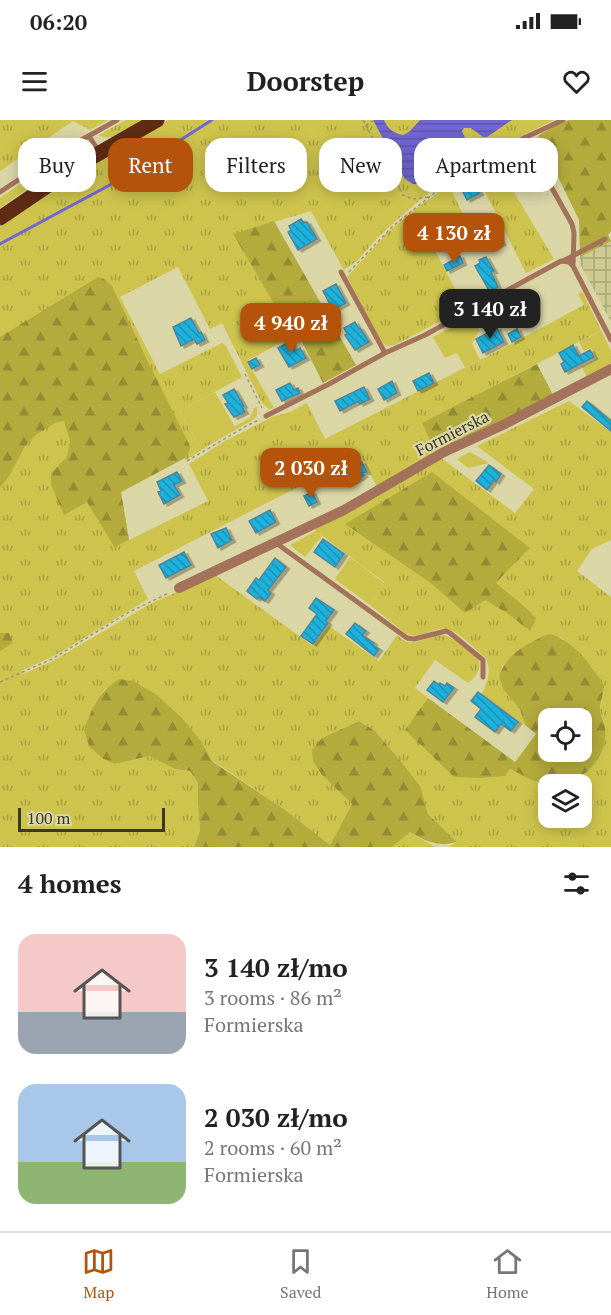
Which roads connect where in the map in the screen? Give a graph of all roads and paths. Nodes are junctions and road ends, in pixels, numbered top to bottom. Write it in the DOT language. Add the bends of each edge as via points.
graph roads {
  1 [pos="117,120"];
  2 [pos="157,120"];
  3 [pos="363,120"];
  4 [pos="375,120"];
  5 [pos="563,120"];
  6 [pos="366,125"];
  7 [pos="88,136"];
  8 [pos="524,138"];
  9 [pos="99,152"];
  10 [pos="0,192"];
  11 [pos="434,192"];
  12 [pos="555,192"];
  13 [pos="429,196"];
  14 [pos="0,218"];
  15 [pos="605,239"];
  16 [pos="573,255"];
  17 [pos="561,261"];
  18 [pos="573,266"];
  19 [pos="342,274"];
  20 [pos="611,340"];
  21 [pos="385,353"];
  22 [pos="611,369"];
  23 [pos="245,374"];
  24 [pos="266,416"];
  25 [pos="187,461"];
  26 [pos="276,543"];
  27 [pos="179,588"];
  28 [pos="483,677"];
  29 [pos="0,681"];
  1 -- 7 [label="lane"];
  2 -- 9 [label="main road"];
  3 -- 6 [label="path"];
  4 -- 6 [label="path"];
  5 -- 8 [label="lane"];
  6 -- 13 [label="path" via="403,195 412,199"];
  7 -- 9 [label="lane"];
  7 -- 10 [label="lane"];
  9 -- 14 [label="main road"];
  11 -- 13 [label="path"];
  12 -- 16 [label="lane" via="574,233"];
  13 -- 19 [label="path"];
  15 -- 16 [label="lane"];
  16 -- 17 [label="lane"];
  16 -- 18 [label="lane"];
  17 -- 18 [label="lane"];
  17 -- 21 [label="lane"];
  18 -- 20 [label="lane"];
  19 -- 21 [label="lane"];
  21 -- 24 [label="lane"];
  22 -- 26 [label="street, Formierska" via="444,452 344,510"];
  23 -- 24 [label="path"];
  24 -- 25 [label="path"];
  26 -- 27 [label="street, Formierska"];
  26 -- 28 [label="lane" via="407,638 450,633 483,660"];
  27 -- 29 [label="path" via="129,612 52,659"];
}
